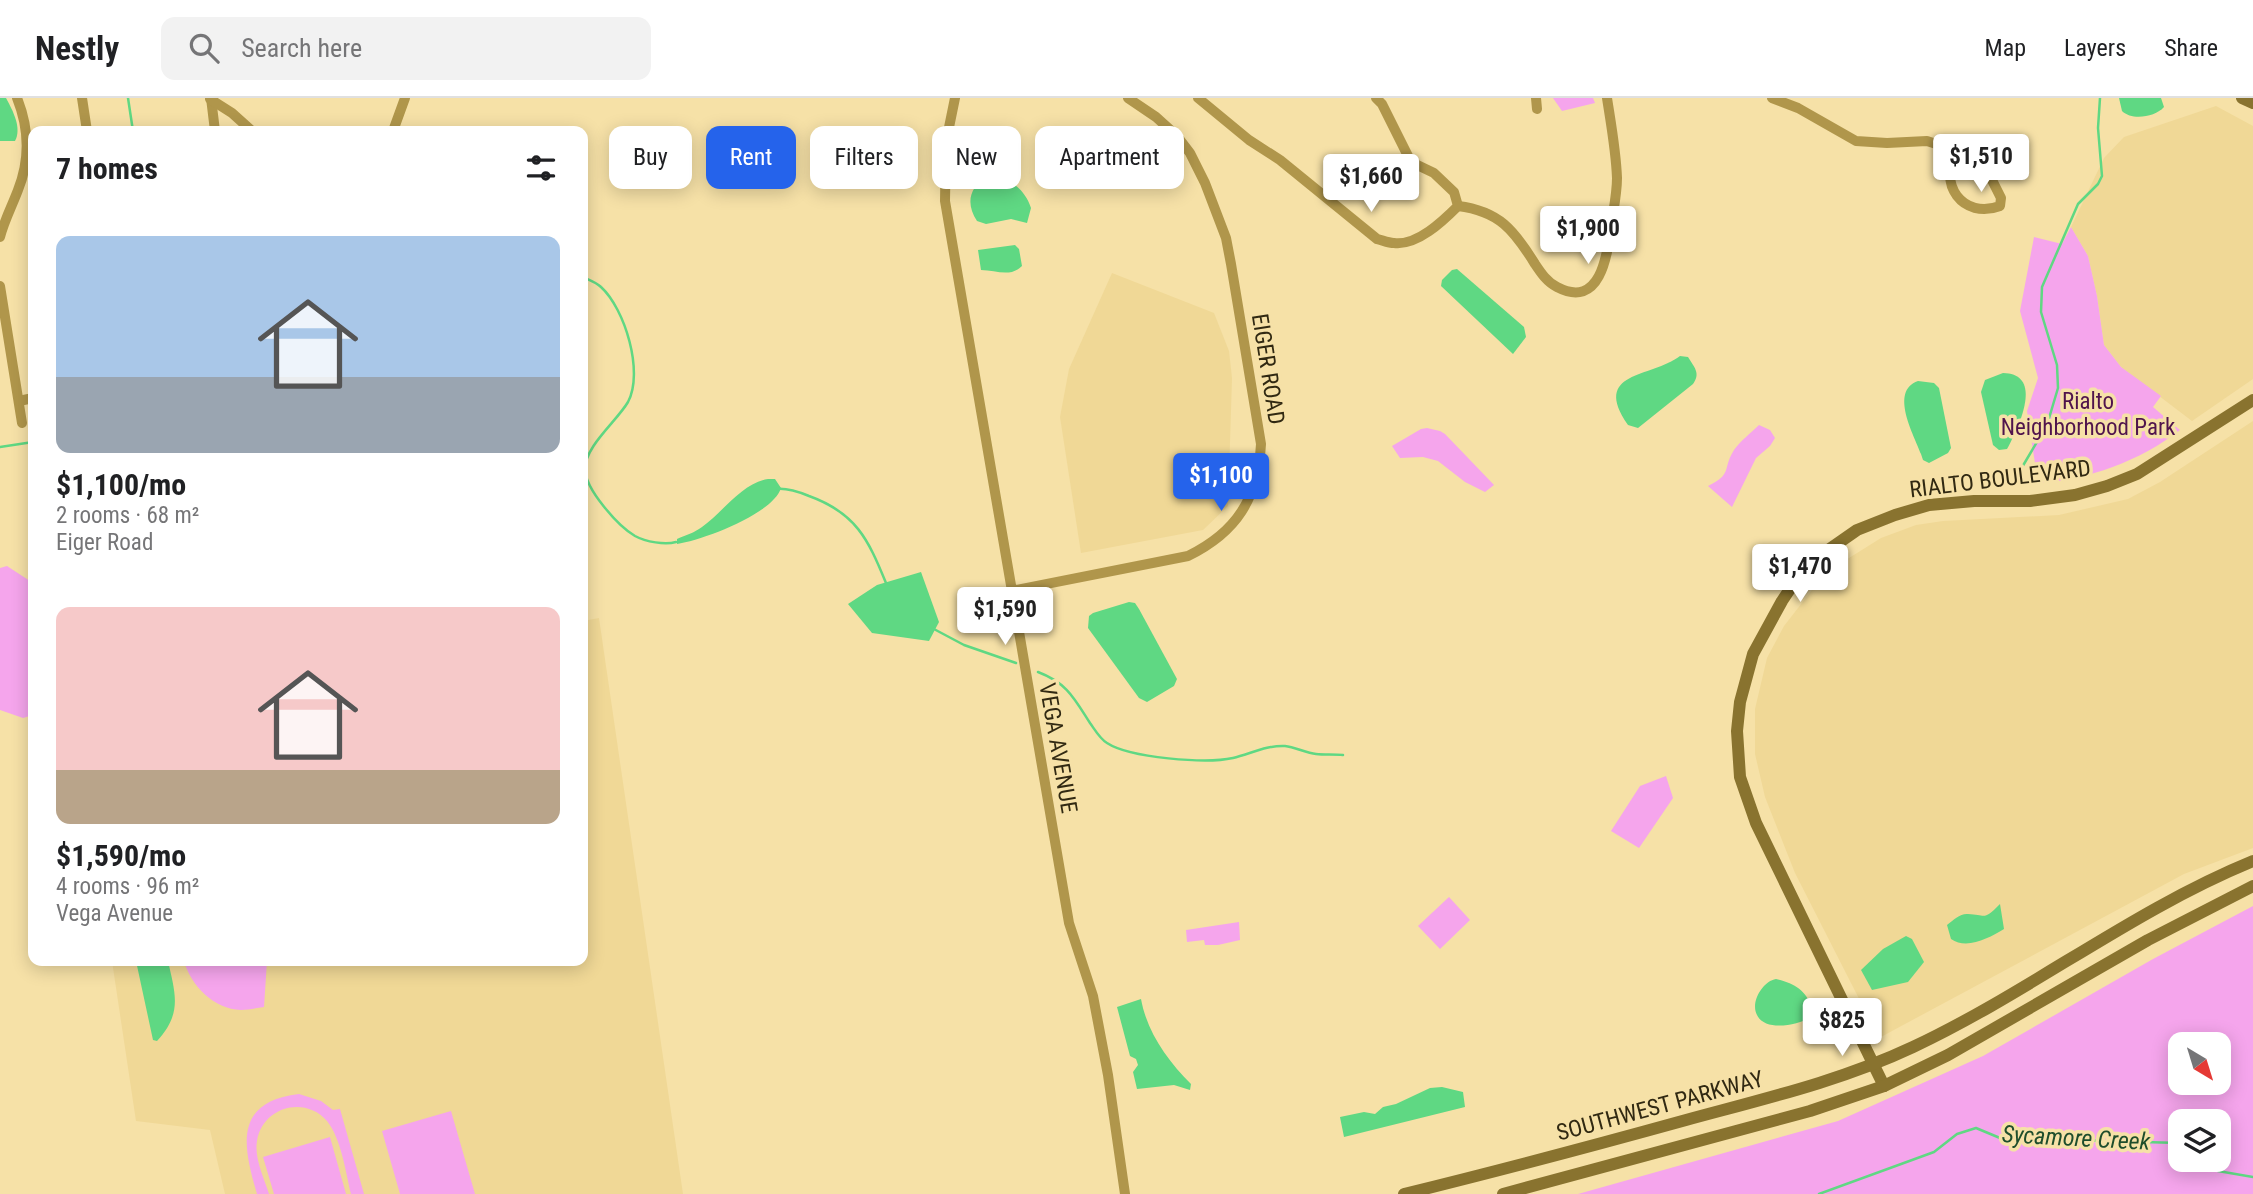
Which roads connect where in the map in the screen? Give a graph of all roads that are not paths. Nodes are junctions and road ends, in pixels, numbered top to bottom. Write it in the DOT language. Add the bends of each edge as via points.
graph roads {
  1 [pos="16,98"];
  2 [pos="82,98"];
  3 [pos="405,98"];
  4 [pos="955,98"];
  5 [pos="1128,98"];
  6 [pos="1198,98"];
  7 [pos="1376,98"];
  8 [pos="1607,98"];
  9 [pos="1772,98"];
  10 [pos="211,99"];
  11 [pos="86,126"];
  12 [pos="214,126"];
  13 [pos="246,126"];
  14 [pos="395,126"];
  15 [pos="1958,151"];
  16 [pos="1458,206"];
  17 [pos="0,237"];
  18 [pos="0,286"];
  19 [pos="28,399"];
  20 [pos="2253,400"];
  21 [pos="19,401"];
  22 [pos="22,423"];
  23 [pos="1012,591"];
  24 [pos="2253,861"];
  25 [pos="2253,886"];
  26 [pos="2136,920"];
  27 [pos="2148,940"];
  28 [pos="1875,1064"];
  29 [pos="1884,1086"];
  30 [pos="1125,1194"];
  31 [pos="1404,1194"];
  32 [pos="1503,1194"];
  1 -- 17 [label="street" via="25,126 27,157"];
  2 -- 11 [label="street"];
  3 -- 14 [label="street"];
  4 -- 23 [label="street, VEGA AVENUE" via="946,142 945,201"];
  5 -- 23 [label="street, EIGER ROAD" via="1167,126 1190,153 1226,238 1261,443 1258,475 1245,509 1221,535 1188,556"];
  6 -- 16 [label="street" via="1377,239 1396,244 1419,237 1441,224"];
  7 -- 16 [label="street" via="1411,162 1444,182 1454,192"];
  8 -- 16 [label="street" via="1617,180 1606,264 1598,281 1587,289 1566,291 1555,286 1502,221"];
  9 -- 15 [label="street" via="1856,141 1927,141"];
  10 -- 12 [label="street"];
  10 -- 13 [label="street"];
  15 -- 15 [label="street" via="1989,174 2001,198 2000,206 1973,208 1958,196 1948,178"];
  18 -- 21 [label="street"];
  19 -- 21 [label="street"];
  20 -- 28 [label="main road, RIALTO BOULEVARD" via="2137,474 2107,486 2030,501 1929,505 1869,525 1824,553 1800,575 1782,601 1753,654 1740,702 1740,777 1756,823"];
  21 -- 22 [label="street"];
  23 -- 30 [label="street, VEGA AVENUE" via="1069,923 1093,996 1108,1075"];
  24 -- 26 [label="main road, SOUTHWEST PARKWAY"];
  25 -- 27 [label="main road, SOUTHWEST PARKWAY"];
  26 -- 27 [label="main road"];
  26 -- 28 [label="main road, SOUTHWEST PARKWAY" via="1952,1027"];
  27 -- 29 [label="main road, SOUTHWEST PARKWAY" via="1948,1055"];
  28 -- 29 [label="main road, RIALTO BOULEVARD"];
  28 -- 31 [label="main road, SOUTHWEST PARKWAY" via="1561,1155"];
  29 -- 32 [label="main road, SOUTHWEST PARKWAY"];
}
